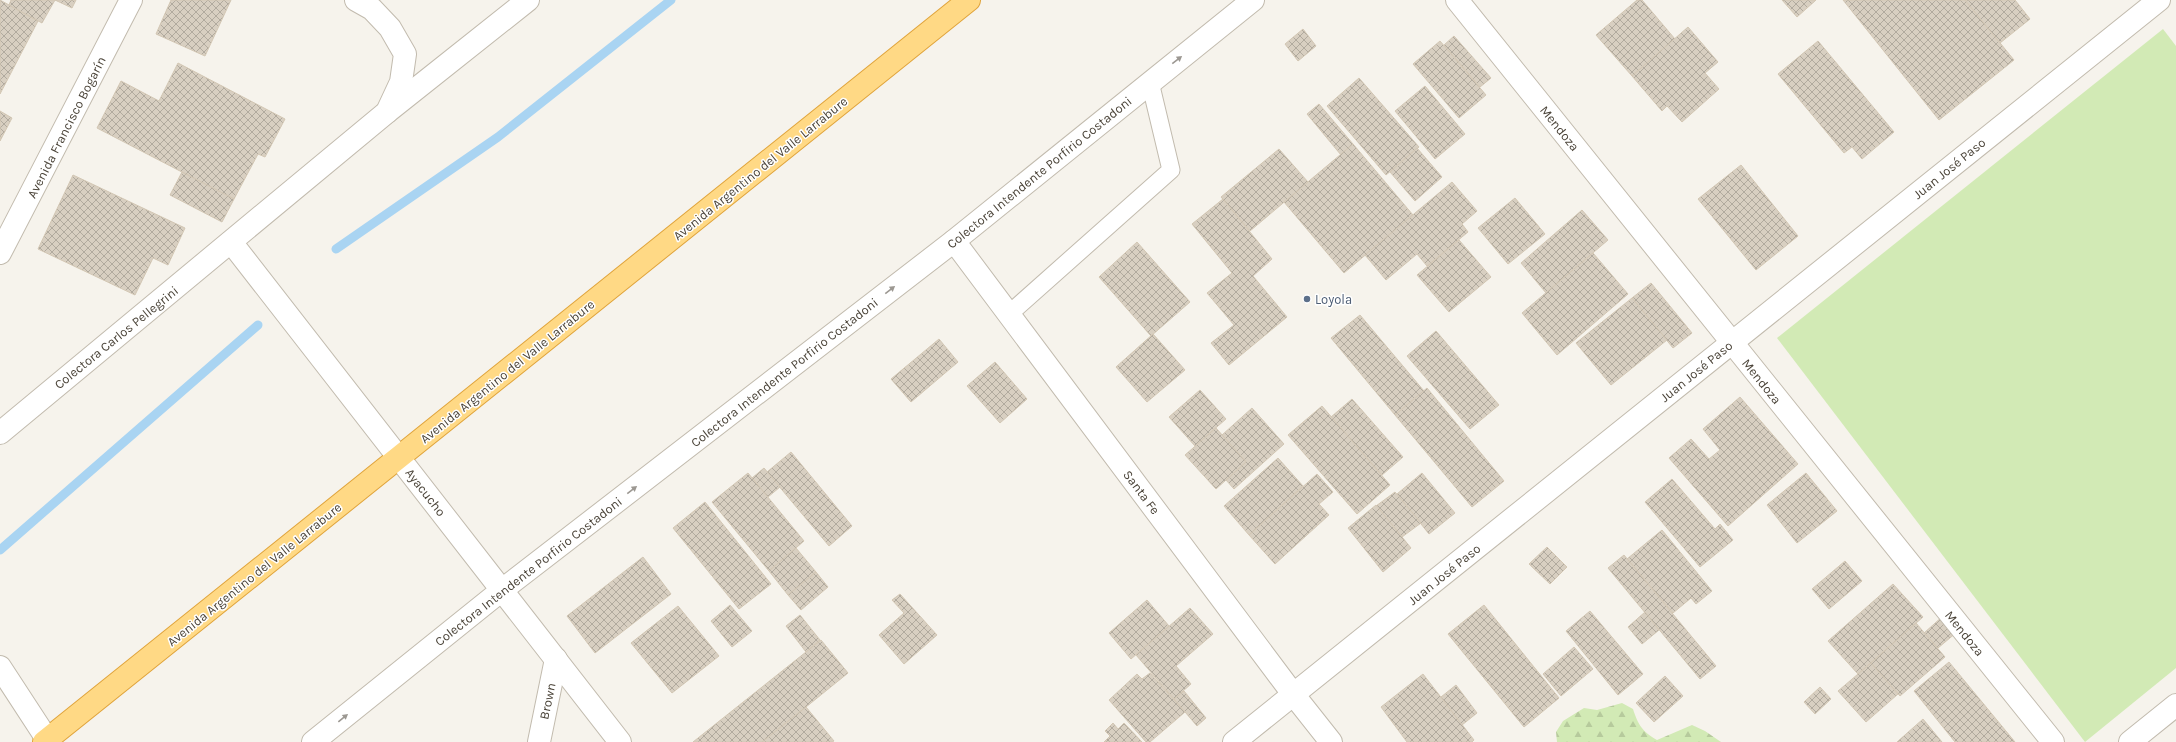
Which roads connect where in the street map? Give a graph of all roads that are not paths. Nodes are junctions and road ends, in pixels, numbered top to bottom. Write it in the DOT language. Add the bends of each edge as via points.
graph roads {
  1 [pos="131,0"];
  2 [pos="356,0"];
  3 [pos="528,0"];
  4 [pos="969,0"];
  5 [pos="1253,0"];
  6 [pos="1457,0"];
  7 [pos="2159,0"];
  8 [pos="1150,82"];
  9 [pos="387,112"];
  10 [pos="954,241"];
  11 [pos="231,242"];
  12 [pos="0,253"];
  13 [pos="1009,314"];
  14 [pos="1732,343"];
  15 [pos="0,432"];
  16 [pos="400,457"];
  17 [pos="502,590"];
  18 [pos="556,660"];
  19 [pos="0,667"];
  20 [pos="1294,694"];
  21 [pos="2176,705"];
  22 [pos="46,741"];
  23 [pos="313,742"];
  24 [pos="539,742"];
  25 [pos="620,742"];
  26 [pos="1234,742"];
  27 [pos="1332,742"];
  28 [pos="2053,742"];
  29 [pos="2130,742"];
  1 -- 12 [label="street, Avenida Francisco Bogarín"];
  2 -- 9 [label="street" via="372,10 390,28 405,54 401,82"];
  3 -- 9 [label="street, Colectora Carlos Pellegrini"];
  4 -- 16 [label="highway, Avenida Argentino del Valle Larrabure"];
  8 -- 5 [label="street, Colectora Intendente Porfirio Costadoni, one-way"];
  6 -- 14 [label="street, Mendoza"];
  7 -- 14 [label="street, Juan José Paso"];
  8 -- 10 [label="street, Colectora Intendente Porfirio Costadoni"];
  8 -- 13 [label="lane" via="1171,170"];
  9 -- 11 [label="street, Colectora Carlos Pellegrini"];
  10 -- 13 [label="street, Santa Fe"];
  17 -- 10 [label="street, Colectora Intendente Porfirio Costadoni, one-way"];
  11 -- 15 [label="street, Colectora Carlos Pellegrini"];
  11 -- 16 [label="street, Ayacucho"];
  13 -- 20 [label="street, Santa Fe"];
  14 -- 20 [label="street, Juan José Paso"];
  14 -- 28 [label="street, Mendoza"];
  16 -- 17 [label="street, Ayacucho"];
  16 -- 22 [label="highway, Avenida Argentino del Valle Larrabure"];
  17 -- 18 [label="street, Ayacucho"];
  23 -- 17 [label="street, Colectora Intendente Porfirio Costadoni, one-way"];
  18 -- 24 [label="street, Brown"];
  18 -- 25 [label="street, Ayacucho"];
  19 -- 22 [label="street"];
  20 -- 26 [label="street, Juan José Paso"];
  20 -- 27 [label="street, Santa Fe"];
  21 -- 29 [label="street"];
}
